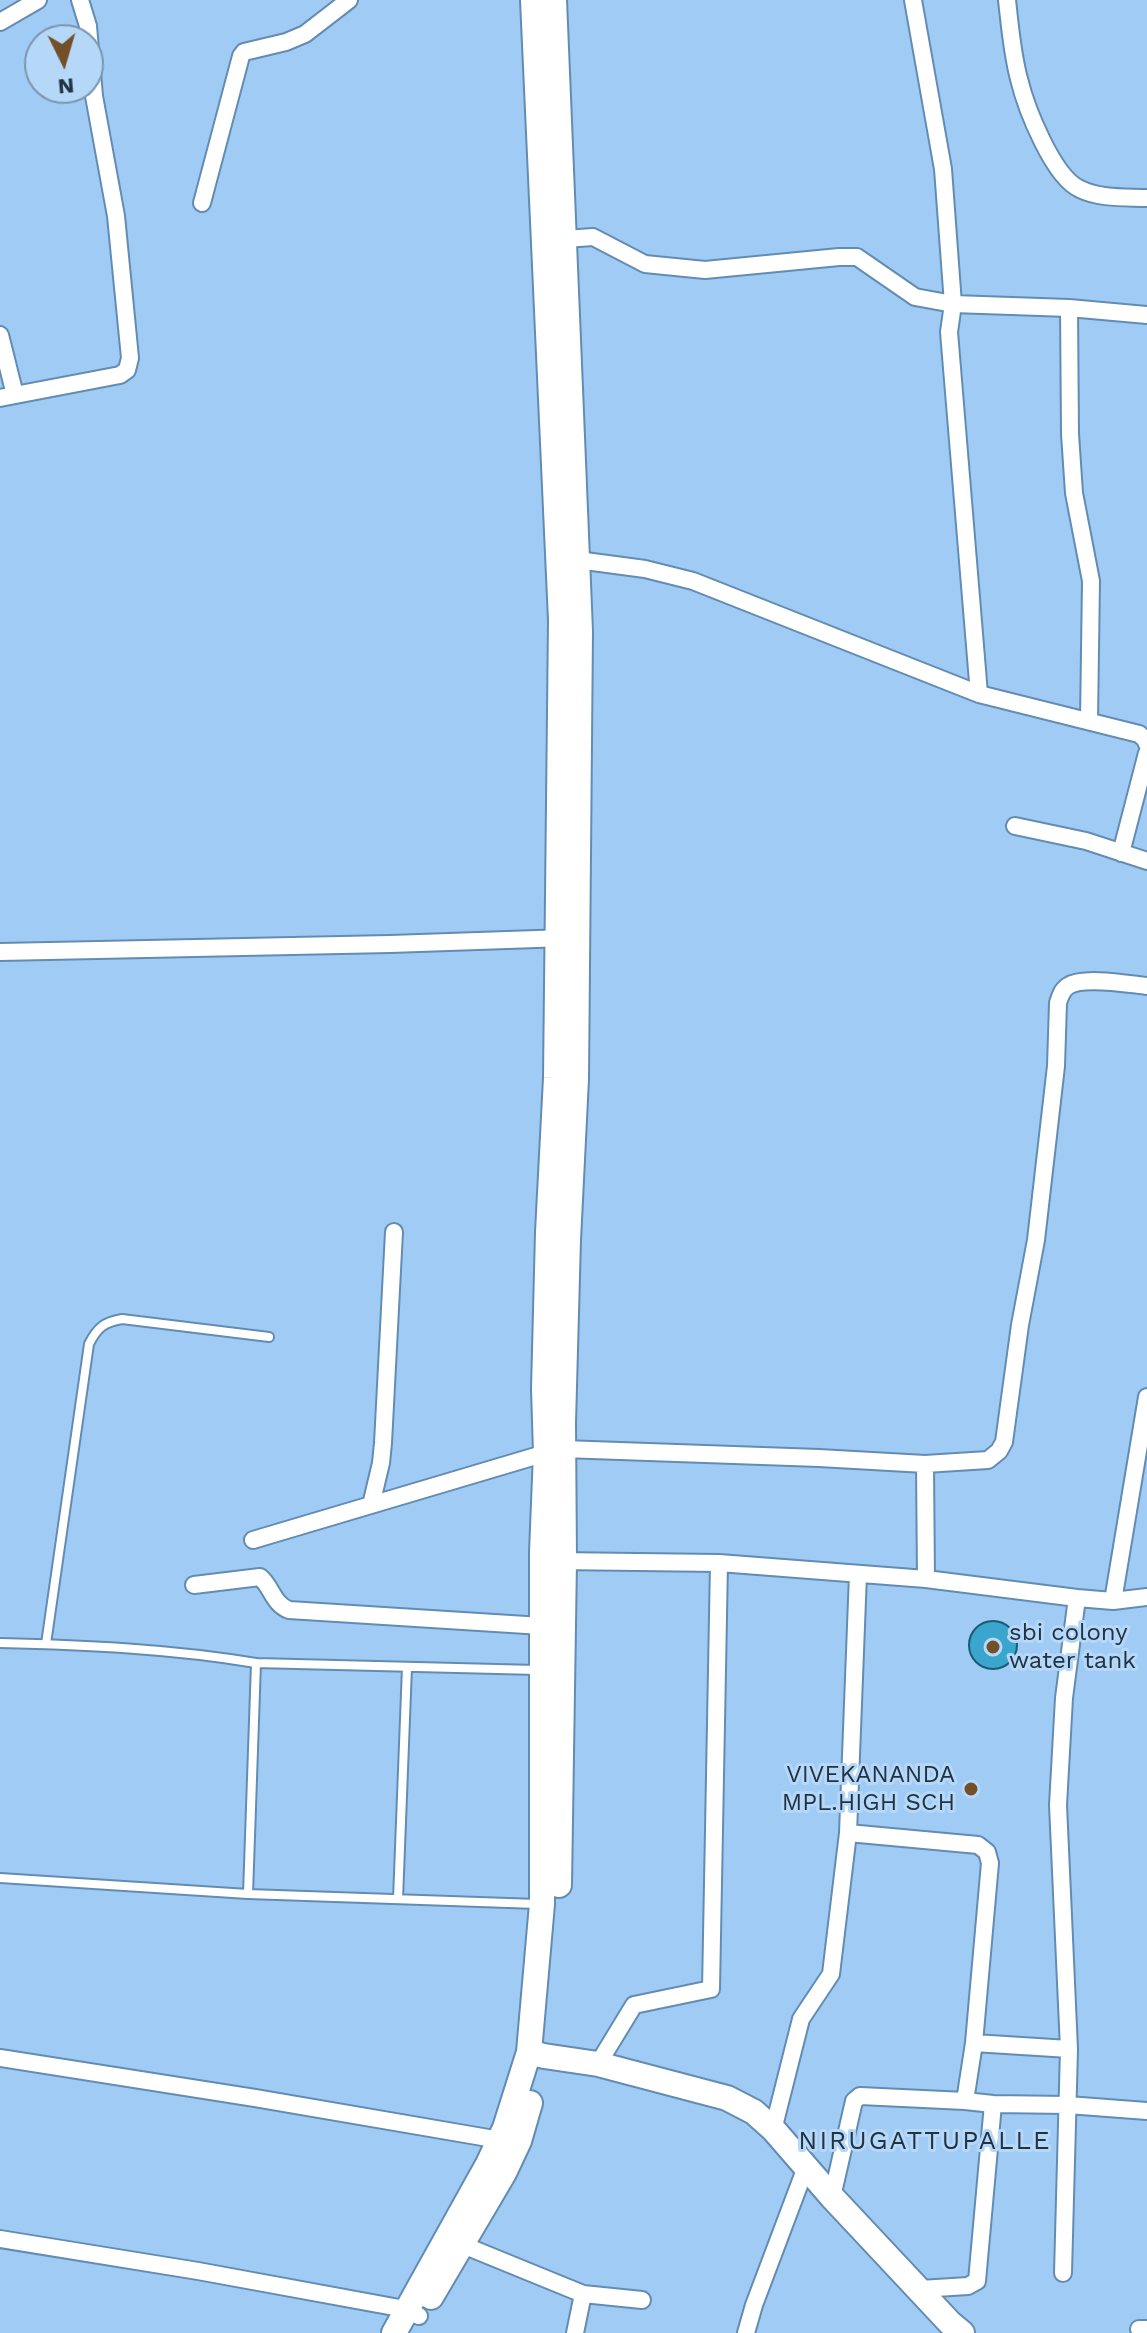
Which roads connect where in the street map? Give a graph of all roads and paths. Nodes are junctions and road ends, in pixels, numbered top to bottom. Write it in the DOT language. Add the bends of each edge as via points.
graph roads {
  1 [pos="38,0"];
  2 [pos="80,0"];
  3 [pos="349,0"];
  4 [pos="533,0"];
  5 [pos="554,0"];
  6 [pos="913,0"];
  7 [pos="1007,0"];
  8 [pos="0,22"];
  9 [pos="1147,198"];
  10 [pos="202,203"];
  11 [pos="565,239"];
  12 [pos="953,304"];
  13 [pos="1069,308"];
  14 [pos="1147,315"];
  15 [pos="0,335"];
  16 [pos="7,397"];
  17 [pos="568,559"];
  18 [pos="979,694"];
  19 [pos="1089,720"];
  20 [pos="1147,744"];
  21 [pos="1146,761"];
  22 [pos="1015,826"];
  23 [pos="1121,853"];
  24 [pos="1147,861"];
  25 [pos="568,938"];
  26 [pos="0,952"];
  27 [pos="1147,986"];
  28 [pos="394,1232"];
  29 [pos="269,1337"];
  30 [pos="1147,1397"];
  31 [pos="554,1451"];
  32 [pos="925,1464"];
  33 [pos="371,1505"];
  34 [pos="253,1540"];
  35 [pos="553,1561"];
  36 [pos="719,1563"];
  37 [pos="858,1574"];
  38 [pos="926,1579"];
  39 [pos="194,1585"];
  40 [pos="1147,1597"];
  41 [pos="1077,1598"];
  42 [pos="1113,1601"];
  43 [pos="542,1626"];
  44 [pos="0,1643"];
  45 [pos="46,1644"];
  46 [pos="256,1663"];
  47 [pos="407,1667"];
  48 [pos="542,1671"];
  49 [pos="848,1833"];
  50 [pos="0,1878"];
  51 [pos="248,1894"];
  52 [pos="398,1899"];
  53 [pos="542,1904"];
  54 [pos="974,2043"];
  55 [pos="1069,2049"];
  56 [pos="536,2054"];
  57 [pos="0,2058"];
  58 [pos="598,2064"];
  59 [pos="965,2101"];
  60 [pos="993,2104"];
  61 [pos="1068,2105"];
  62 [pos="1147,2111"];
  63 [pos="773,2130"];
  64 [pos="500,2140"];
  65 [pos="806,2167"];
  66 [pos="832,2197"];
  67 [pos="0,2239"];
  68 [pos="463,2245"];
  69 [pos="1063,2273"];
  70 [pos="920,2289"];
  71 [pos="583,2294"];
  72 [pos="642,2300"];
  73 [pos="412,2319"];
  74 [pos="394,2333"];
  75 [pos="575,2333"];
  76 [pos="746,2333"];
  77 [pos="962,2333"];
  1 -- 8 [label="street"];
  2 -- 16 [label="street" via="116,216 130,358 120,375"];
  3 -- 10 [label="street" via="305,34 241,56"];
  4 -- 17 [label="main road"];
  5 -- 11 [label="main road"];
  6 -- 12 [label="street" via="943,169"];
  7 -- 9 [label="street" via="1019,82 1063,177 1098,195"];
  11 -- 12 [label="street" via="593,237 645,264 705,270 857,257 915,297"];
  11 -- 17 [label="main road"];
  12 -- 13 [label="street"];
  12 -- 18 [label="street" via="949,332"];
  13 -- 14 [label="street"];
  13 -- 19 [label="street" via="1074,493 1091,581"];
  15 -- 16 [label="street"];
  17 -- 18 [label="street" via="693,581"];
  17 -- 25 [label="main road"];
  18 -- 19 [label="street"];
  19 -- 20 [label="street" via="1139,734"];
  21 -- 23 [label="street"];
  22 -- 23 [label="street"];
  23 -- 24 [label="street"];
  25 -- 26 [label="street"];
  25 -- 31 [label="main road" via="576,1079"];
  27 -- 32 [label="street" via="1081,981 1061,993 1036,1240 1004,1442 988,1460"];
  28 -- 33 [label="street" via="383,1443"];
  29 -- 45 [label="lane" via="122,1319 96,1330 89,1344"];
  30 -- 42 [label="street"];
  31 -- 32 [label="street"];
  31 -- 33 [label="street"];
  31 -- 35 [label="main road"];
  32 -- 38 [label="street"];
  33 -- 34 [label="street"];
  35 -- 36 [label="street"];
  35 -- 43 [label="main road"];
  35 -- 56 [label="main road" via="558,1901 554,1979"];
  36 -- 37 [label="street"];
  36 -- 58 [label="street" via="711,1989 634,2005"];
  37 -- 38 [label="street"];
  37 -- 49 [label="street"];
  38 -- 41 [label="street"];
  39 -- 43 [label="street" via="260,1577 277,1603 289,1610"];
  40 -- 42 [label="street"];
  41 -- 42 [label="street"];
  41 -- 55 [label="street" via="1058,1805"];
  43 -- 48 [label="main road"];
  44 -- 45 [label="lane"];
  45 -- 46 [label="lane" via="205,1654"];
  46 -- 47 [label="lane"];
  46 -- 51 [label="lane"];
  47 -- 48 [label="lane"];
  47 -- 52 [label="lane"];
  48 -- 53 [label="main road"];
  49 -- 54 [label="street" via="978,1845 987,1852"];
  49 -- 63 [label="street" via="831,1974 801,2019"];
  50 -- 51 [label="lane"];
  51 -- 52 [label="lane"];
  52 -- 53 [label="lane"];
  53 -- 56 [label="main road"];
  54 -- 55 [label="street"];
  54 -- 59 [label="street"];
  55 -- 61 [label="street"];
  56 -- 58 [label="main road"];
  56 -- 64 [label="main road"];
  56 -- 68 [label="main road" via="519,2141"];
  57 -- 64 [label="street"];
  58 -- 63 [label="main road" via="727,2098"];
  59 -- 60 [label="street"];
  59 -- 66 [label="street" via="860,2096 854,2101"];
  60 -- 61 [label="street"];
  60 -- 70 [label="street" via="977,2281"];
  61 -- 62 [label="street"];
  61 -- 69 [label="street"];
  63 -- 65 [label="main road"];
  64 -- 73 [label="main road"];
  65 -- 66 [label="main road"];
  65 -- 76 [label="street"];
  66 -- 70 [label="main road"];
  67 -- 73 [label="street" via="198,2271"];
  68 -- 71 [label="street"];
  68 -- 73 [label="main road"];
  70 -- 77 [label="main road"];
  71 -- 72 [label="street"];
  71 -- 75 [label="street"];
  73 -- 74 [label="main road"];
}
